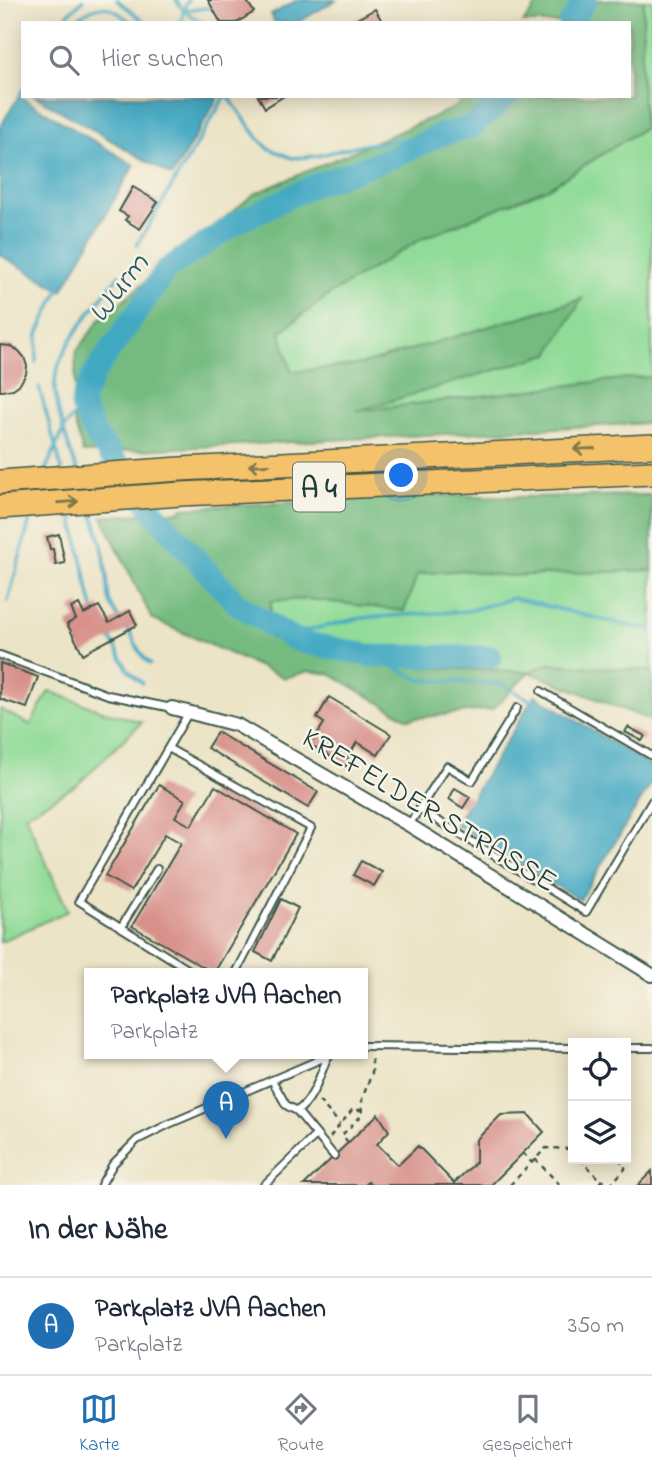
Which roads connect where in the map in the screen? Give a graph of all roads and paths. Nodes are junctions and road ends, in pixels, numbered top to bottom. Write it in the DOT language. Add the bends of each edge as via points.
graph roads {
  1 [pos="652,446"];
  2 [pos="652,473"];
  3 [pos="0,482"];
  4 [pos="0,507"];
  5 [pos="0,655"];
  6 [pos="541,691"];
  7 [pos="172,708"];
  8 [pos="517,708"];
  9 [pos="189,712"];
  10 [pos="168,748"];
  11 [pos="652,756"];
  12 [pos="652,801"];
  13 [pos="419,810"];
  14 [pos="409,825"];
  15 [pos="157,869"];
  16 [pos="121,927"];
  17 [pos="186,968"];
  18 [pos="239,968"];
  19 [pos="652,975"];
  20 [pos="368,1045"];
  21 [pos="373,1045"];
  22 [pos="568,1048"];
  23 [pos="631,1048"];
  24 [pos="652,1048"];
  25 [pos="322,1059"];
  26 [pos="330,1059"];
  27 [pos="272,1080"];
  28 [pos="312,1093"];
  29 [pos="296,1111"];
  30 [pos="341,1125"];
  31 [pos="337,1130"];
  32 [pos="316,1135"];
  33 [pos="342,1135"];
  34 [pos="348,1142"];
  35 [pos="568,1149"];
  36 [pos="523,1153"];
  37 [pos="334,1156"];
  38 [pos="535,1159"];
  39 [pos="532,1163"];
  40 [pos="584,1164"];
  41 [pos="624,1164"];
  42 [pos="600,1183"];
  43 [pos="101,1185"];
  44 [pos="264,1185"];
  45 [pos="509,1185"];
  46 [pos="560,1185"];
  1 -- 3 [label="highway, A 4, one-way"];
  4 -- 2 [label="highway, A 4, one-way" via="181,494"];
  5 -- 7 [label="lane" via="108,695"];
  6 -- 11 [label="lane"];
  7 -- 9 [label="street, KREFELDER STRASSE"];
  8 -- 13 [label="lane" via="472,781 447,766"];
  9 -- 10 [label="lane"];
  9 -- 14 [label="street, KREFELDER STRASSE" via="237,725"];
  10 -- 16 [label="lane" via="79,901"];
  10 -- 18 [label="lane" via="311,828"];
  12 -- 13 [label="lane" via="586,912"];
  13 -- 14 [label="lane"];
  14 -- 19 [label="street, KREFELDER STRASSE"];
  15 -- 16 [label="lane"];
  16 -- 17 [label="lane"];
  20 -- 21 [label="lane"];
  21 -- 22 [label="lane"];
  21 -- 33 [label="path" via="362,1115"];
  23 -- 24 [label="lane"];
  25 -- 27 [label="lane"];
  26 -- 28 [label="lane"];
  27 -- 29 [label="lane" via="286,1105"];
  27 -- 43 [label="lane" via="137,1140 113,1164"];
  28 -- 29 [label="lane"];
  28 -- 30 [label="path"];
  29 -- 32 [label="lane"];
  31 -- 33 [label="path"];
  32 -- 37 [label="lane"];
  32 -- 44 [label="lane"];
  33 -- 34 [label="path"];
  35 -- 38 [label="path" via="546,1149"];
  36 -- 39 [label="path"];
  38 -- 39 [label="path"];
  38 -- 46 [label="path"];
  39 -- 45 [label="path"];
  40 -- 42 [label="path"];
  41 -- 42 [label="path" via="625,1169 611,1184"];
}
